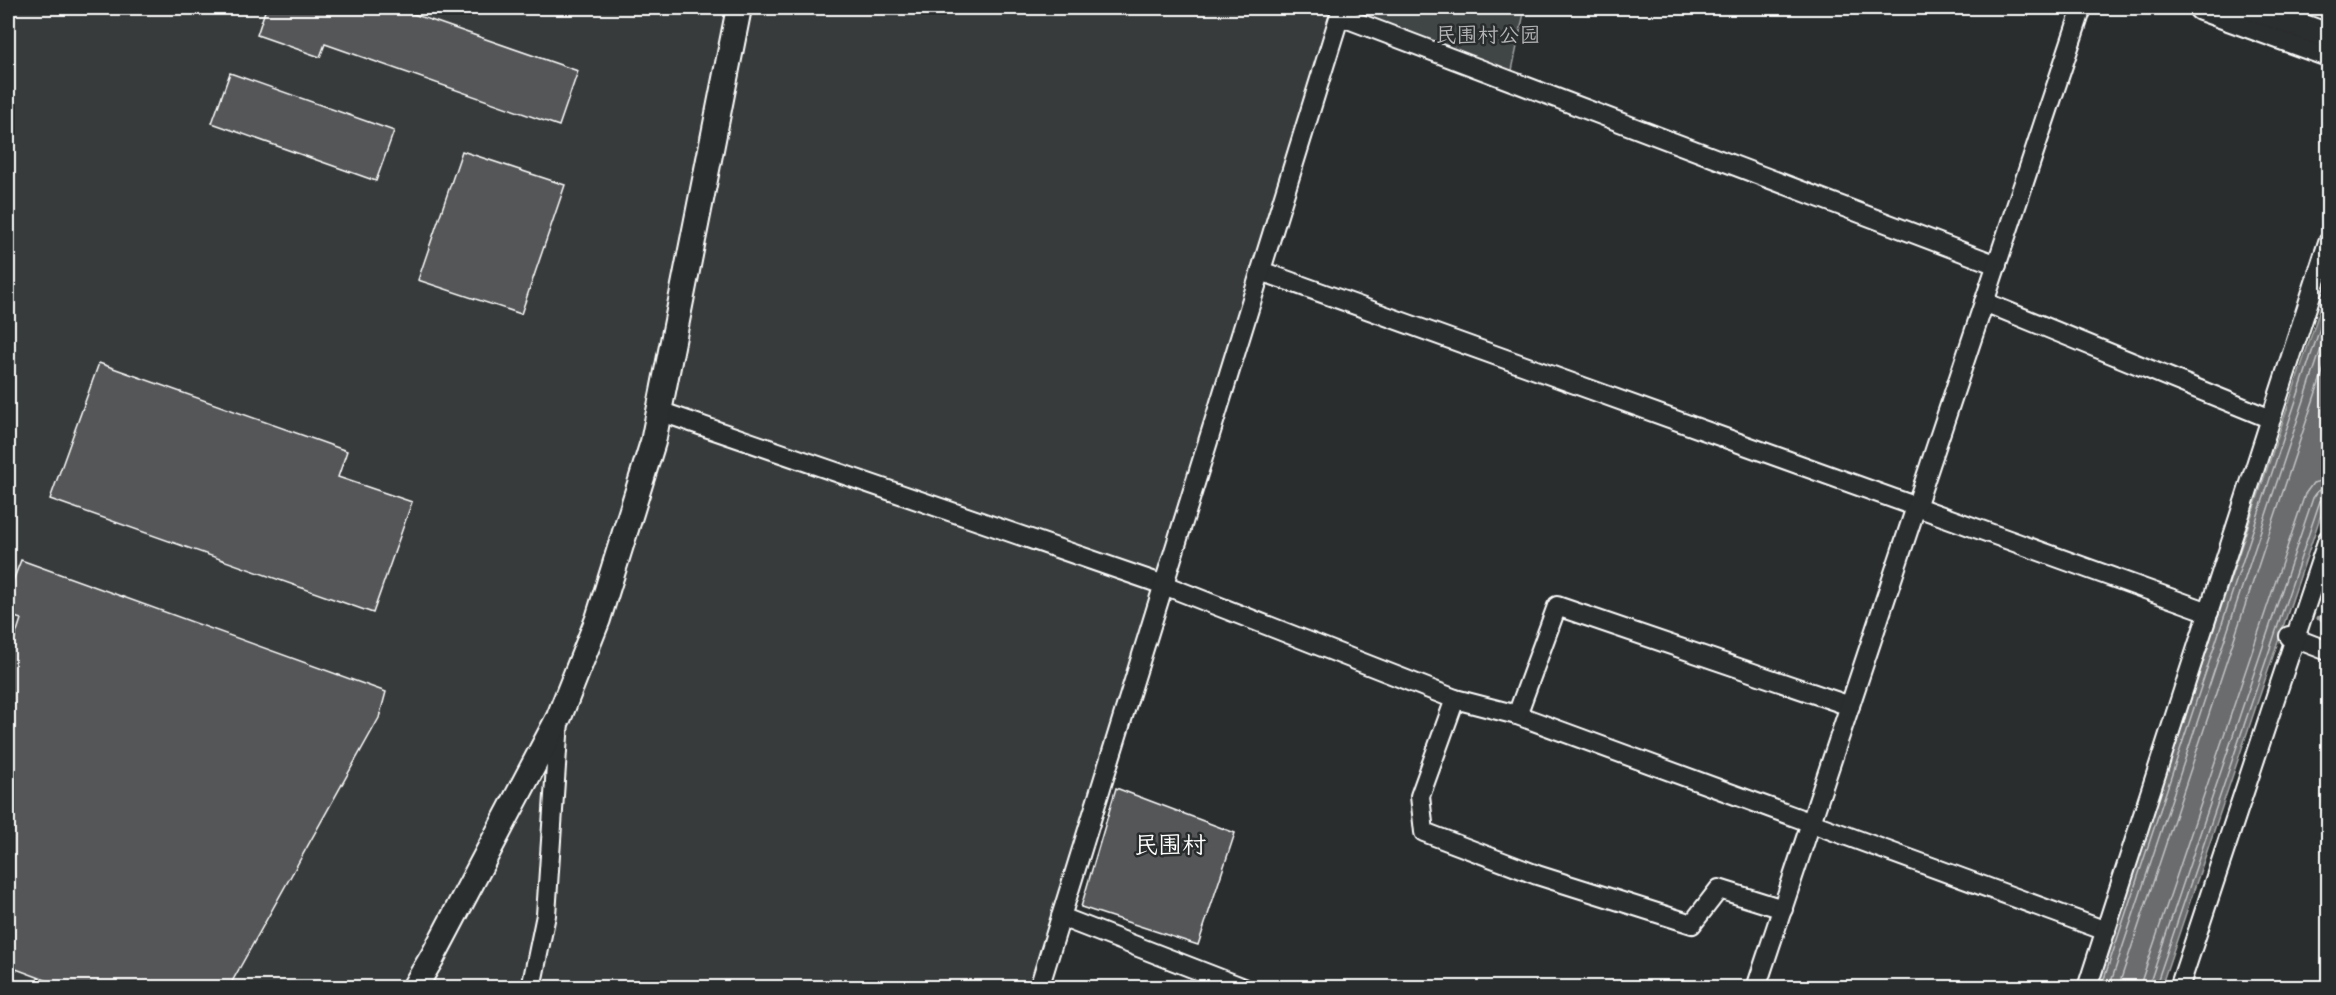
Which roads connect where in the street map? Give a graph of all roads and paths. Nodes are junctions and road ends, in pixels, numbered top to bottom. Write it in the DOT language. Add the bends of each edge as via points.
graph roads {
  1 [pos="722,8"];
  2 [pos="739,8"];
  3 [pos="2082,8"];
  4 [pos="2201,8"];
  5 [pos="2253,8"];
  6 [pos="1341,12"];
  7 [pos="2328,36"];
  8 [pos="2328,54"];
  9 [pos="2328,242"];
  10 [pos="1997,265"];
  11 [pos="1261,271"];
  12 [pos="1984,302"];
  13 [pos="659,411"];
  14 [pos="2271,419"];
  15 [pos="1917,507"];
  16 [pos="2328,540"];
  17 [pos="1164,585"];
  18 [pos="2321,589"];
  19 [pos="2209,612"];
  20 [pos="2293,636"];
  21 [pos="2328,651"];
  22 [pos="1455,699"];
  23 [pos="1850,706"];
  24 [pos="1517,715"];
  25 [pos="560,717"];
  26 [pos="1811,822"];
  27 [pos="1783,909"];
  28 [pos="1061,917"];
  29 [pos="2106,931"];
  30 [pos="401,987"];
  31 [pos="414,987"];
  32 [pos="531,987"];
  33 [pos="1039,987"];
  34 [pos="1244,987"];
  35 [pos="1756,987"];
  36 [pos="2087,987"];
  37 [pos="2179,987"];
  1 -- 30 [label="main road" via="649,391 597,581 547,716 519,777 457,896"];
  2 -- 13 [label="main road"];
  3 -- 10 [label="street"];
  4 -- 8 [label="main road"];
  5 -- 7 [label="main road"];
  6 -- 10 [label="street"];
  6 -- 11 [label="street"];
  9 -- 14 [label="street"];
  10 -- 12 [label="street"];
  11 -- 15 [label="street"];
  11 -- 17 [label="street"];
  12 -- 14 [label="street"];
  12 -- 15 [label="street"];
  13 -- 17 [label="street"];
  13 -- 25 [label="main road" via="598,619"];
  14 -- 19 [label="street"];
  15 -- 19 [label="street"];
  15 -- 23 [label="street"];
  16 -- 18 [label="street"];
  17 -- 22 [label="street"];
  17 -- 28 [label="street"];
  18 -- 20 [label="street"];
  19 -- 29 [label="street"];
  20 -- 21 [label="street"];
  20 -- 37 [label="street"];
  22 -- 24 [label="street"];
  22 -- 27 [label="street" via="1420,796 1424,832 1537,875 1692,924 1719,889"];
  23 -- 24 [label="street" via="1557,606"];
  23 -- 26 [label="street"];
  24 -- 26 [label="street"];
  25 -- 31 [label="main road"];
  25 -- 32 [label="street" via="546,915"];
  26 -- 27 [label="street"];
  26 -- 29 [label="street"];
  27 -- 35 [label="street"];
  28 -- 33 [label="street"];
  28 -- 34 [label="street"];
  29 -- 36 [label="street"];
}
